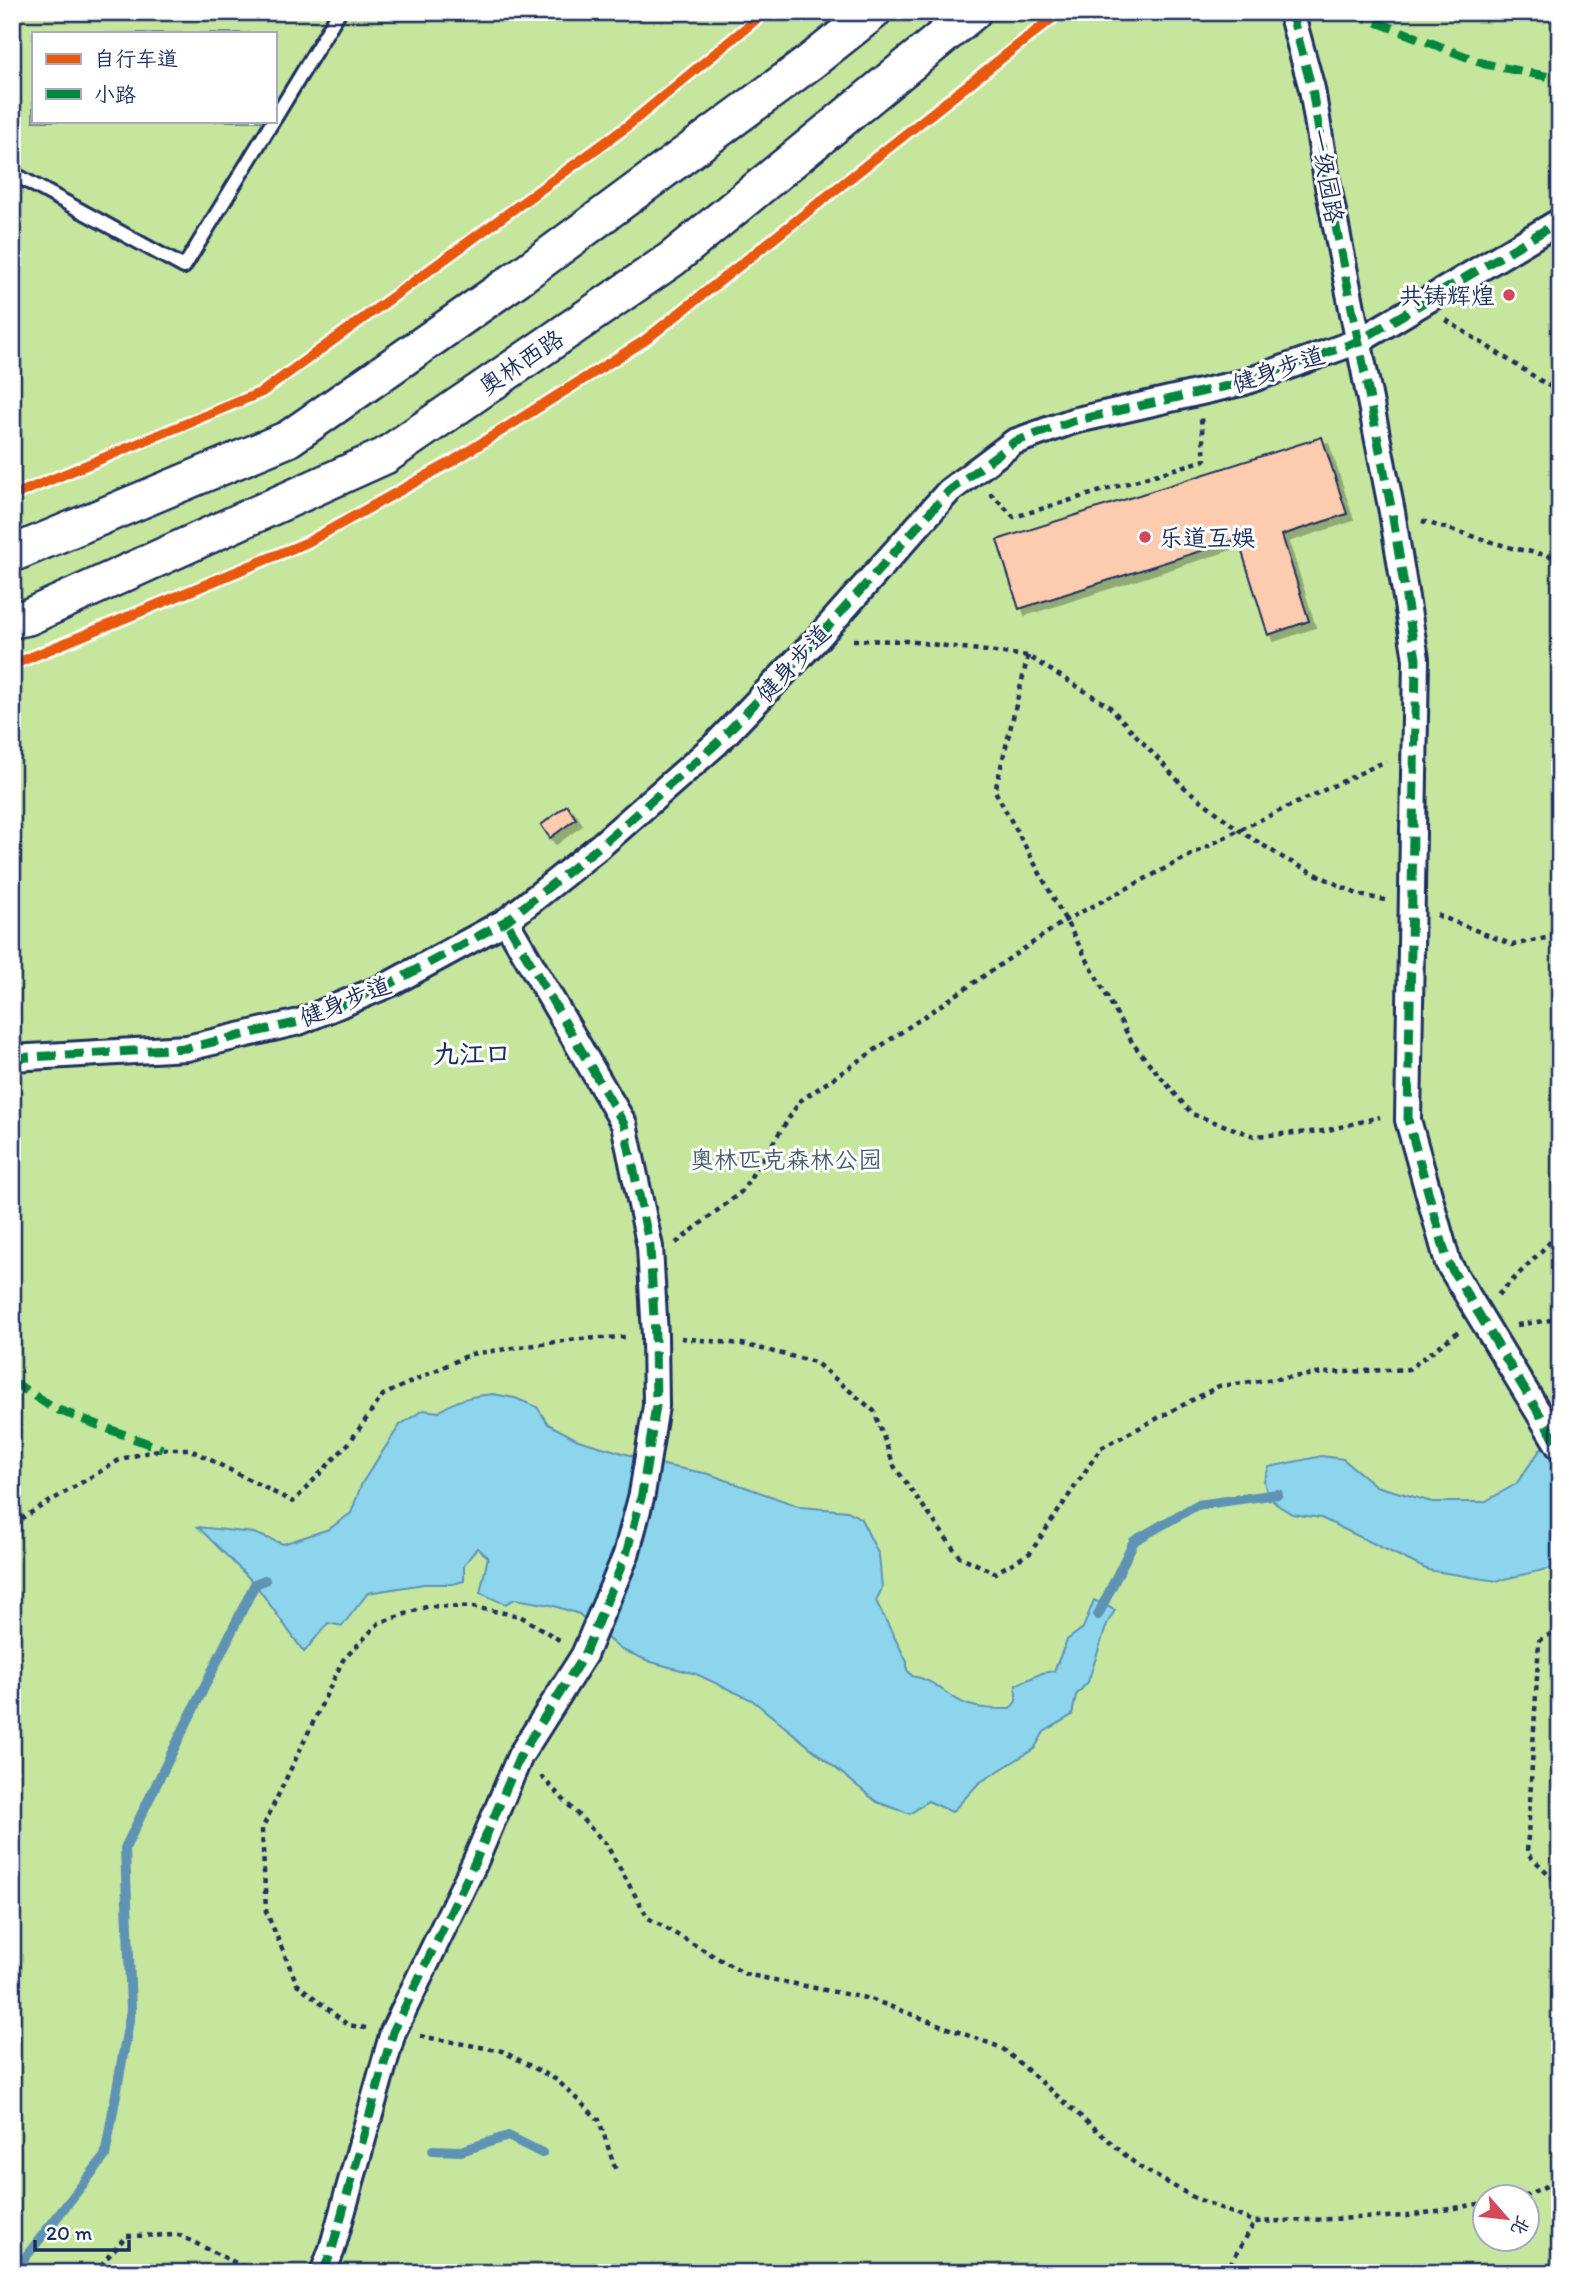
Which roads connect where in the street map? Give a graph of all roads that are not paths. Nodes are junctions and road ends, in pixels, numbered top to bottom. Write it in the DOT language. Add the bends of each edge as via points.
graph roads {
  1 [pos="339,12"];
  2 [pos="873,12"];
  3 [pos="973,12"];
  4 [pos="1291,12"];
  5 [pos="276,116"];
  6 [pos="272,122"];
  7 [pos="12,173"];
  8 [pos="1560,221"];
  9 [pos="1359,341"];
  10 [pos="12,554"];
  11 [pos="12,620"];
  12 [pos="506,921"];
  13 [pos="12,1058"];
  14 [pos="1560,1448"];
  15 [pos="327,2264"];
  1 -- 5 [label="lane"];
  2 -- 10 [label="main road" via="518,278 288,439"];
  3 -- 11 [label="main road, 奥林西路" via="672,259 385,456 28,617"];
  4 -- 9 [label="street, 一级园路" via="1312,89"];
  6 -- 7 [label="lane" via="184,267"];
  8 -- 9 [label="street, 健身步道"];
  9 -- 12 [label="street, 健身步道" via="1245,382 1073,421 1014,442 949,491 717,743"];
  9 -- 14 [label="street, 一级园路" via="1416,659 1408,1120 1448,1263"];
  12 -- 13 [label="street, 健身步道" via="390,984 299,1022 187,1048"];
  12 -- 15 [label="street" via="624,1124 650,1247 656,1406 642,1494 626,1555 588,1646 520,1756 390,2044"];
}
